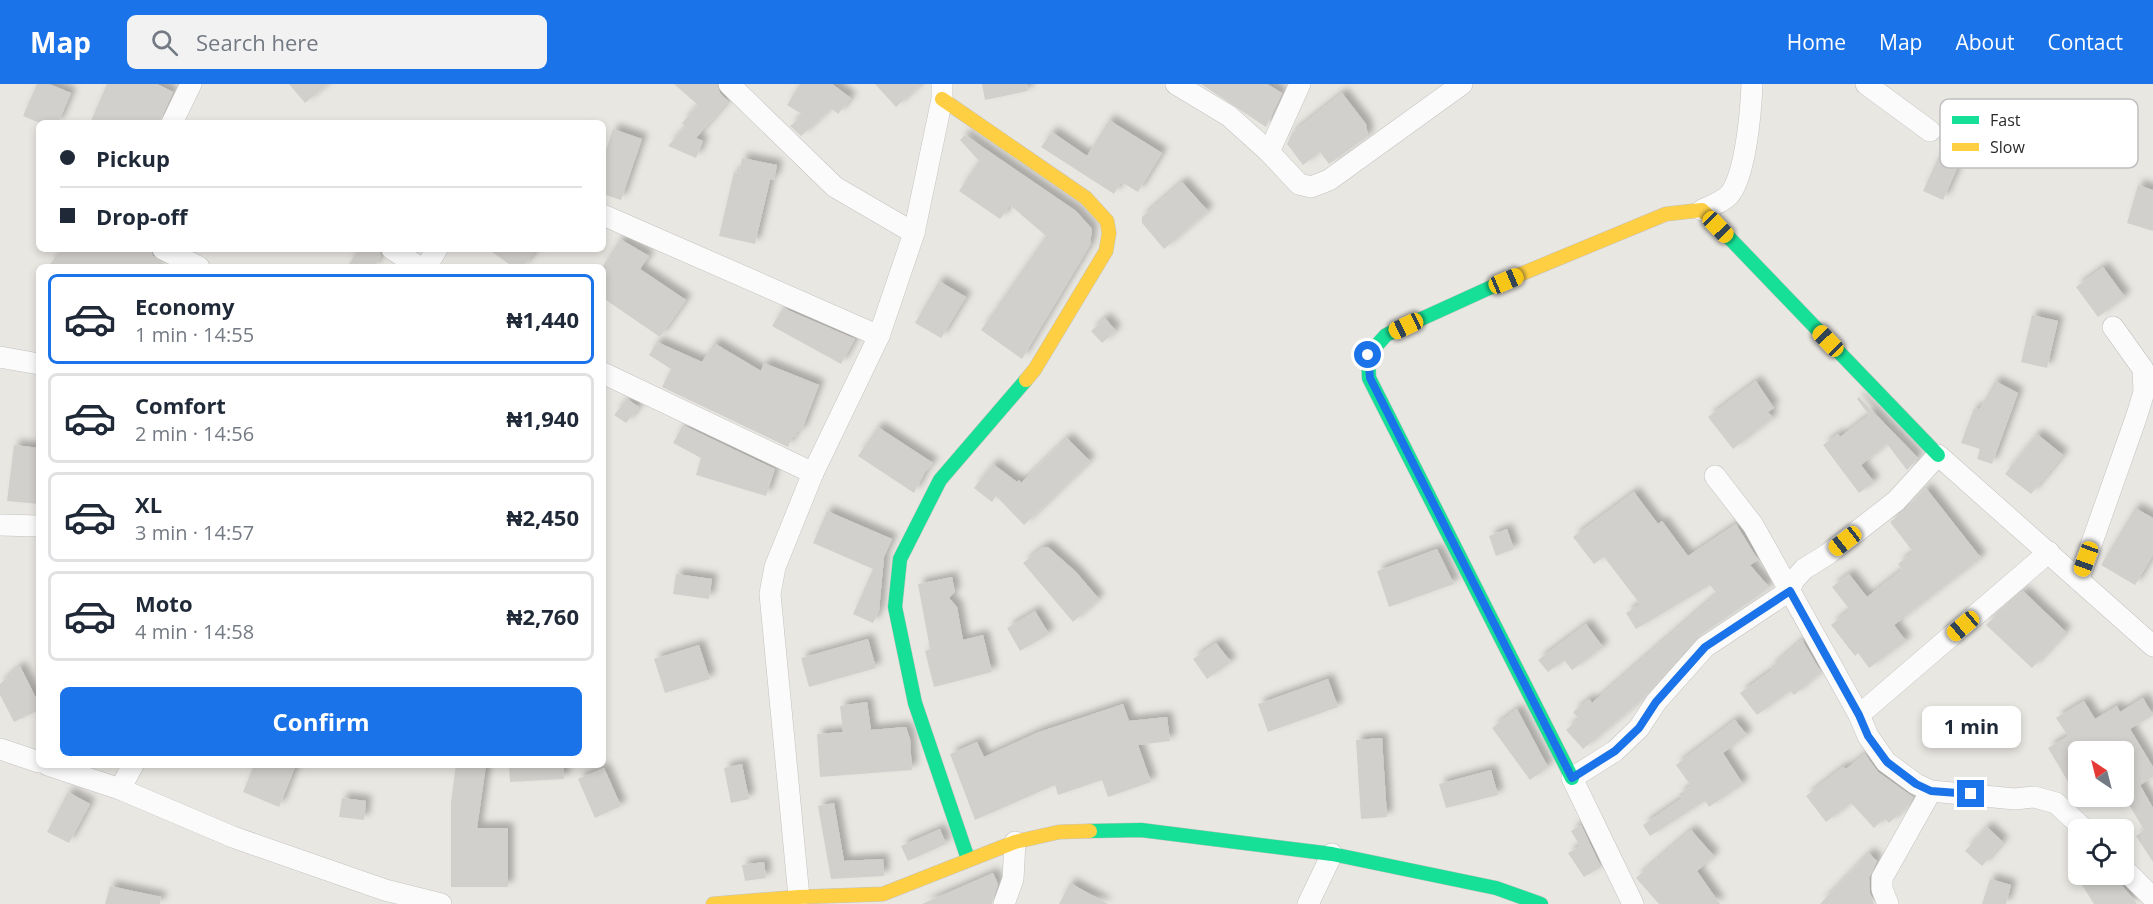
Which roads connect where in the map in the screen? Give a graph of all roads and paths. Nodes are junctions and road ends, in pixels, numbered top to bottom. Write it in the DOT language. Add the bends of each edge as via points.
graph roads {
  1 [pos="191,84"];
  2 [pos="729,84"];
  3 [pos="1176,84"];
  4 [pos="1300,84"];
  5 [pos="1462,84"];
  6 [pos="1752,84"];
  7 [pos="1866,84"];
  8 [pos="942,91"];
  9 [pos="173,120"];
  10 [pos="1930,131"];
  11 [pos="1269,152"];
  12 [pos="1702,210"];
  13 [pos="606,216"];
  14 [pos="914,233"];
  15 [pos="169,252"];
  16 [pos="396,252"];
  17 [pos="193,264"];
  18 [pos="414,264"];
  19 [pos="2113,327"];
  20 [pos="879,336"];
  21 [pos="0,357"];
  22 [pos="36,363"];
  23 [pos="606,374"];
  24 [pos="1938,455"];
  25 [pos="813,473"];
  26 [pos="1715,476"];
  27 [pos="0,525"];
  28 [pos="36,526"];
  29 [pos="2049,552"];
  30 [pos="2079,579"];
  31 [pos="1790,591"];
  32 [pos="2153,646"];
  33 [pos="1859,715"];
  34 [pos="0,749"];
  35 [pos="36,761"];
  36 [pos="57,768"];
  37 [pos="131,768"];
  38 [pos="1572,778"];
  39 [pos="120,789"];
  40 [pos="1931,791"];
  41 [pos="2073,819"];
  42 [pos="1015,842"];
  43 [pos="1332,854"];
  44 [pos="968,859"];
  45 [pos="2134,878"];
  46 [pos="800,897"];
  47 [pos="2153,898"];
  48 [pos="441,904"];
  49 [pos="713,904"];
  50 [pos="1004,904"];
  51 [pos="1308,904"];
  52 [pos="1541,904"];
  53 [pos="1633,904"];
  54 [pos="1888,904"];
  1 -- 9 [label="street"];
  2 -- 14 [label="street" via="835,187"];
  3 -- 11 [label="street" via="1229,116"];
  4 -- 11 [label="street"];
  5 -- 11 [label="street" via="1329,180 1311,187 1299,184"];
  6 -- 12 [label="street" via="1751,117 1738,177 1730,194"];
  7 -- 10 [label="street"];
  8 -- 14 [label="street"];
  8 -- 44 [label="street" via="1086,198 1103,214 1111,230 1106,251 1035,369 940,480 900,559 895,608 915,703"];
  12 -- 24 [label="street"];
  12 -- 38 [label="street" via="1666,214 1485,290 1386,335 1368,355 1370,378"];
  13 -- 20 [label="street"];
  14 -- 20 [label="street"];
  15 -- 17 [label="street"];
  16 -- 18 [label="street"];
  19 -- 30 [label="street" via="2143,369 2144,392"];
  20 -- 25 [label="street"];
  21 -- 22 [label="street"];
  23 -- 25 [label="street"];
  24 -- 29 [label="street"];
  24 -- 31 [label="street" via="1896,501 1804,569"];
  25 -- 46 [label="street" via="775,567 770,594"];
  26 -- 31 [label="street" via="1753,525"];
  27 -- 28 [label="street"];
  29 -- 30 [label="street"];
  29 -- 33 [label="street"];
  30 -- 32 [label="street"];
  31 -- 33 [label="street"];
  31 -- 38 [label="street" via="1705,647 1656,702 1639,728 1615,751"];
  33 -- 40 [label="street" via="1868,736 1887,762"];
  34 -- 35 [label="street"];
  36 -- 39 [label="street"];
  37 -- 39 [label="street"];
  38 -- 53 [label="street"];
  39 -- 48 [label="street" via="233,837 385,891"];
  40 -- 41 [label="street" via="2015,799 2034,796 2056,803"];
  40 -- 54 [label="street" via="1882,878"];
  42 -- 43 [label="street" via="1059,832 1141,830"];
  42 -- 44 [label="street"];
  42 -- 50 [label="street" via="1013,879"];
  43 -- 51 [label="street"];
  43 -- 52 [label="street" via="1496,888"];
  44 -- 46 [label="street" via="883,894"];
  45 -- 47 [label="street"];
  46 -- 49 [label="street"];
}
